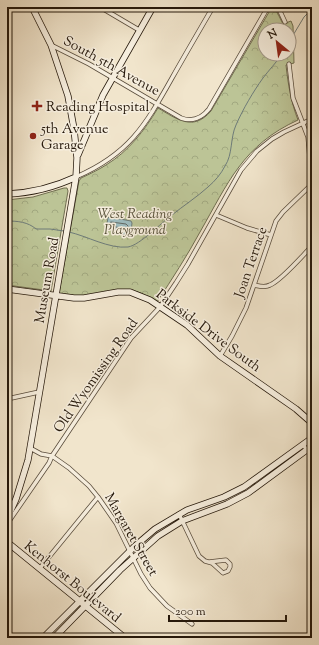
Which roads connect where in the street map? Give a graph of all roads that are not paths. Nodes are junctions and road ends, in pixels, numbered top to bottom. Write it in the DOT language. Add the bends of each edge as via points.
graph roads {
  1 [pos="32,7"];
  2 [pos="100,7"];
  3 [pos="153,7"];
  4 [pos="213,7"];
  5 [pos="268,7"];
  6 [pos="278,7"];
  7 [pos="285,22"];
  8 [pos="139,30"];
  9 [pos="51,45"];
  10 [pos="289,64"];
  11 [pos="112,78"];
  12 [pos="157,104"];
  13 [pos="312,119"];
  14 [pos="302,123"];
  15 [pos="77,158"];
  16 [pos="76,176"];
  17 [pos="312,183"];
  18 [pos="7,194"];
  19 [pos="216,215"];
  20 [pos="271,235"];
  21 [pos="312,246"];
  22 [pos="254,285"];
  23 [pos="7,289"];
  24 [pos="55,296"];
  25 [pos="160,306"];
  26 [pos="220,356"];
  27 [pos="40,392"];
  28 [pos="7,399"];
  29 [pos="312,423"];
  30 [pos="312,438"];
  31 [pos="303,445"];
  32 [pos="312,446"];
  33 [pos="30,448"];
  34 [pos="307,450"];
  35 [pos="52,456"];
  36 [pos="312,456"];
  37 [pos="98,497"];
  38 [pos="179,514"];
  39 [pos="7,519"];
  40 [pos="182,521"];
  41 [pos="7,524"];
  42 [pos="7,542"];
  43 [pos="130,551"];
  44 [pos="134,558"];
  45 [pos="209,562"];
  46 [pos="40,568"];
  47 [pos="80,602"];
  48 [pos="86,607"];
  49 [pos="192,624"];
  50 [pos="43,638"];
  51 [pos="54,638"];
  52 [pos="125,638"];
  1 -- 9 [label="street, South 5th Avenue"];
  2 -- 8 [label="street"];
  3 -- 8 [label="street"];
  4 -- 12 [label="street"];
  5 -- 12 [label="street, South 5th Avenue" via="207,112 200,118 185,119"];
  6 -- 7 [label="street"];
  8 -- 11 [label="street"];
  9 -- 11 [label="street, South 5th Avenue"];
  9 -- 15 [label="street, Museum Road" via="68,96"];
  10 -- 14 [label="street, Joan Terrace" via="293,98"];
  11 -- 12 [label="street, South 5th Avenue"];
  11 -- 15 [label="street" via="95,111"];
  12 -- 16 [label="street" via="144,125 127,144 104,163"];
  13 -- 14 [label="street, Old Wyomissing Road"];
  14 -- 17 [label="street, Joan Terrace" via="308,137"];
  14 -- 19 [label="street, Old Wyomissing Road" via="272,139 252,156 236,177"];
  15 -- 16 [label="street, Museum Road"];
  16 -- 18 [label="street" via="48,187"];
  16 -- 24 [label="street, Museum Road"];
  17 -- 20 [label="street, Joan Terrace" via="281,215"];
  19 -- 20 [label="street"];
  19 -- 25 [label="street, Old Wyomissing Road"];
  20 -- 22 [label="street, Joan Terrace"];
  21 -- 22 [label="street" via="270,286"];
  22 -- 26 [label="street, Joan Terrace" via="239,324"];
  23 -- 24 [label="street, Parkside Drive South"];
  24 -- 25 [label="street, Parkside Drive South" via="84,298 130,292"];
  24 -- 27 [label="street, Museum Road"];
  25 -- 26 [label="street, Parkside Drive South" via="193,330"];
  25 -- 35 [label="street, Old Wyomissing Road" via="131,338"];
  26 -- 29 [label="street, Parkside Drive South"];
  27 -- 28 [label="street"];
  27 -- 33 [label="street, Museum Road"];
  30 -- 31 [label="street"];
  31 -- 34 [label="street"];
  31 -- 38 [label="street" via="244,487"];
  32 -- 34 [label="street"];
  33 -- 35 [label="street, Margaret Street"];
  33 -- 39 [label="street, Museum Road" via="26,471"];
  34 -- 36 [label="street"];
  34 -- 40 [label="street" via="248,493"];
  35 -- 37 [label="street, Margaret Street" via="75,473"];
  35 -- 41 [label="street, Old Wyomissing Road"];
  37 -- 43 [label="street, Margaret Street"];
  37 -- 46 [label="street"];
  38 -- 40 [label="street"];
  38 -- 43 [label="street" via="155,529"];
  40 -- 44 [label="street" via="158,536"];
  40 -- 45 [label="street" via="198,554"];
  42 -- 46 [label="street, Kenhorst Boulevard"];
  43 -- 44 [label="street, Margaret Street"];
  43 -- 47 [label="street"];
  44 -- 48 [label="street"];
  44 -- 49 [label="street, Margaret Street" via="141,574 156,595"];
  45 -- 45 [label="street" via="223,573 230,567 226,560"];
  46 -- 47 [label="street, Kenhorst Boulevard"];
  47 -- 48 [label="street, Kenhorst Boulevard"];
  47 -- 50 [label="street"];
  48 -- 51 [label="street"];
  48 -- 52 [label="street, Kenhorst Boulevard"];
}
